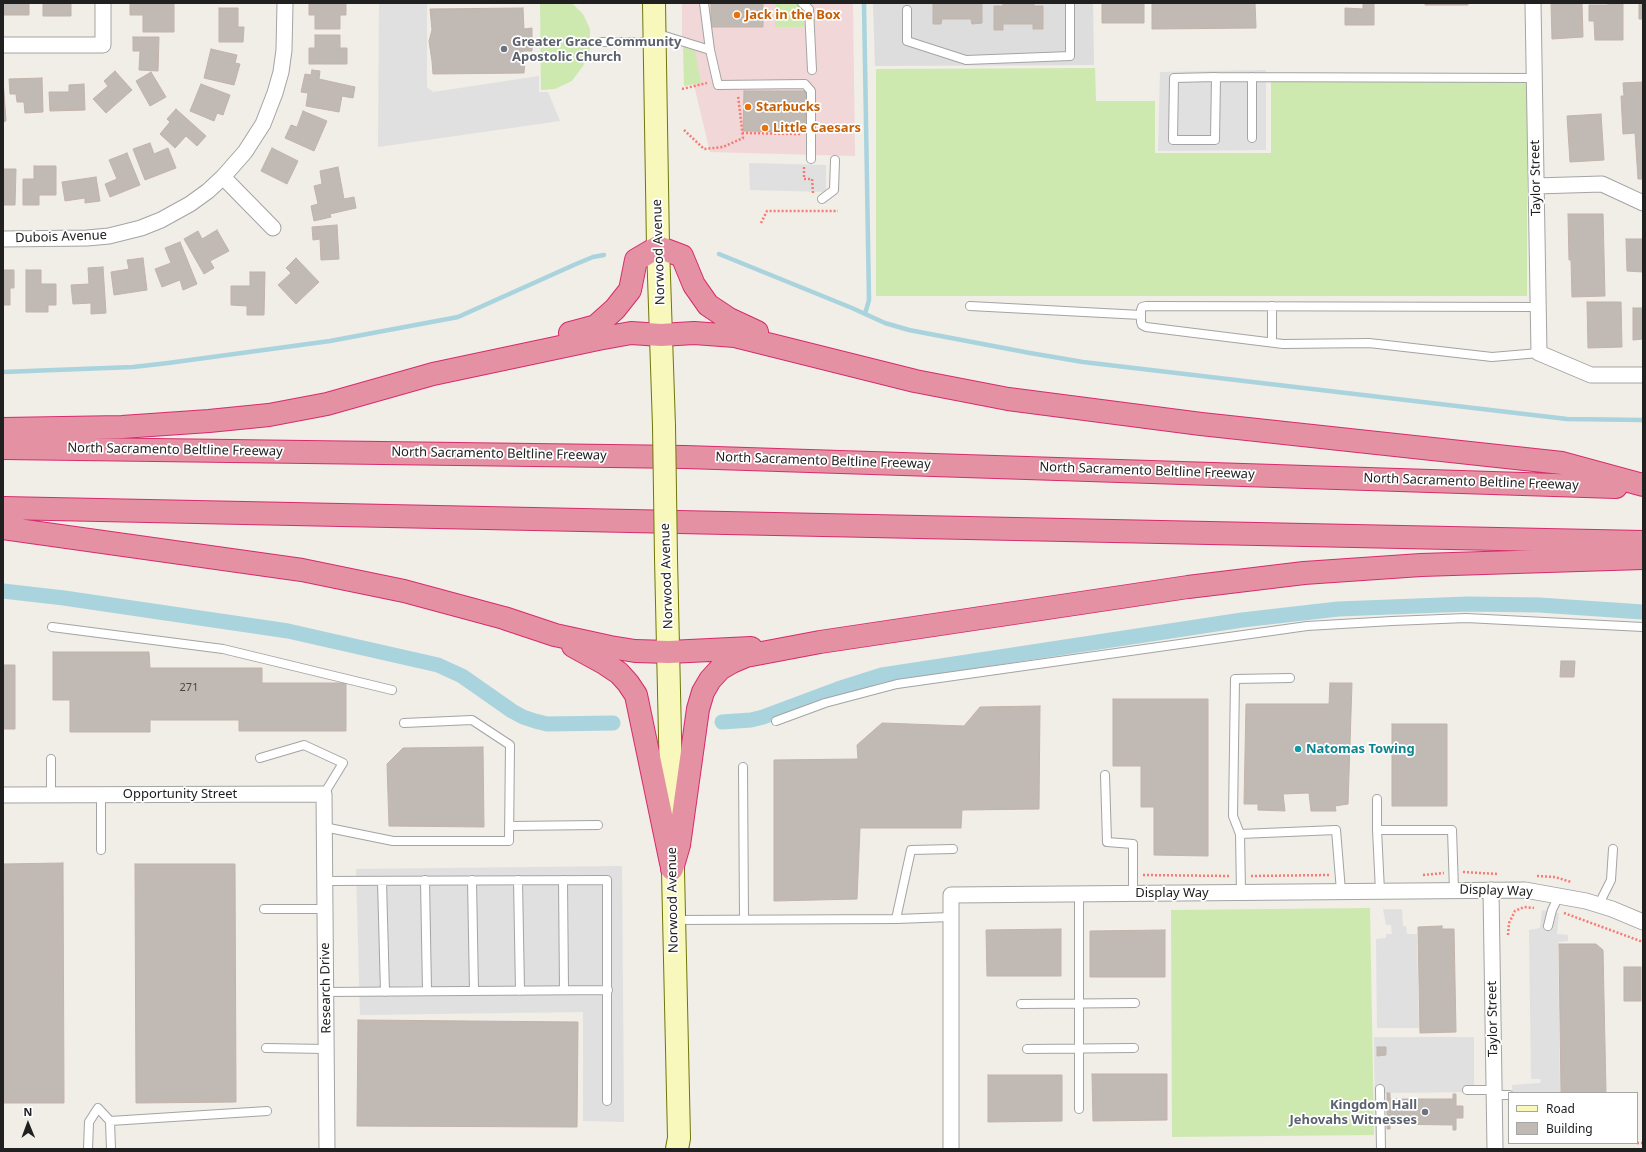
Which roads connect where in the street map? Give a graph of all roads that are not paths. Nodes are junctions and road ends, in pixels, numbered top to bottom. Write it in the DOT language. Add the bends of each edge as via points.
graph roads {
  1 [pos="103,3"];
  2 [pos="285,3"];
  3 [pos="654,3"];
  4 [pos="704,3"];
  5 [pos="802,3"];
  6 [pos="1070,3"];
  7 [pos="1533,3"];
  8 [pos="906,10"];
  9 [pos="654,37"];
  10 [pos="600,42"];
  11 [pos="3,45"];
  12 [pos="710,50"];
  13 [pos="812,70"];
  14 [pos="1216,77"];
  15 [pos="1252,77"];
  16 [pos="1534,78"];
  17 [pos="1252,138"];
  18 [pos="811,159"];
  19 [pos="835,160"];
  20 [pos="223,178"];
  21 [pos="1536,186"];
  22 [pos="822,199"];
  23 [pos="1643,204"];
  24 [pos="273,228"];
  25 [pos="3,238"];
  26 [pos="658,247"];
  27 [pos="970,306"];
  28 [pos="1272,306"];
  29 [pos="1538,307"];
  30 [pos="1141,315"];
  31 [pos="661,335"];
  32 [pos="1272,342"];
  33 [pos="1539,352"];
  34 [pos="823,359"];
  35 [pos="433,374"];
  36 [pos="1643,375"];
  37 [pos="3,429"];
  38 [pos="3,448"];
  39 [pos="1643,486"];
  40 [pos="3,508"];
  41 [pos="3,528"];
  42 [pos="1643,542"];
  43 [pos="1643,558"];
  44 [pos="1643,626"];
  45 [pos="52,627"];
  46 [pos="554,635"];
  47 [pos="820,642"];
  48 [pos="669,652"];
  49 [pos="1290,678"];
  50 [pos="392,690"];
  51 [pos="776,721"];
  52 [pos="404,723"];
  53 [pos="260,758"];
  54 [pos="51,759"];
  55 [pos="743,767"];
  56 [pos="1105,774"];
  57 [pos="324,794"];
  58 [pos="3,795"];
  59 [pos="51,795"];
  60 [pos="101,795"];
  61 [pos="1377,798"];
  62 [pos="598,825"];
  63 [pos="509,826"];
  64 [pos="324,827"];
  65 [pos="1377,830"];
  66 [pos="1240,834"];
  67 [pos="953,849"];
  68 [pos="1613,849"];
  69 [pos="101,850"];
  70 [pos="672,869"];
  71 [pos="425,880"];
  72 [pos="472,880"];
  73 [pos="518,880"];
  74 [pos="563,880"];
  75 [pos="324,881"];
  76 [pos="382,881"];
  77 [pos="1454,890"];
  78 [pos="1491,890"];
  79 [pos="1341,891"];
  80 [pos="1380,891"];
  81 [pos="1241,892"];
  82 [pos="1133,893"];
  83 [pos="1079,894"];
  84 [pos="1559,896"];
  85 [pos="1598,906"];
  86 [pos="325,909"];
  87 [pos="264,910"];
  88 [pos="951,917"];
  89 [pos="896,919"];
  90 [pos="674,920"];
  91 [pos="744,920"];
  92 [pos="1643,922"];
  93 [pos="1548,926"];
  94 [pos="520,990"];
  95 [pos="564,990"];
  96 [pos="608,990"];
  97 [pos="427,991"];
  98 [pos="474,991"];
  99 [pos="326,992"];
  100 [pos="385,992"];
  101 [pos="1079,1003"];
  102 [pos="1135,1003"];
  103 [pos="1021,1004"];
  104 [pos="266,1048"];
  105 [pos="1079,1048"];
  106 [pos="1134,1048"];
  107 [pos="326,1049"];
  108 [pos="1027,1049"];
  109 [pos="1380,1089"];
  110 [pos="1466,1090"];
  111 [pos="1499,1094"];
  112 [pos="607,1101"];
  113 [pos="1079,1108"];
  114 [pos="267,1111"];
  115 [pos="110,1121"];
  116 [pos="88,1149"];
  117 [pos="111,1149"];
  118 [pos="327,1149"];
  119 [pos="677,1149"];
  120 [pos="951,1149"];
  121 [pos="1381,1149"];
  122 [pos="1495,1149"];
  1 -- 11 [label="street" via="103,45"];
  2 -- 20 [label="street, Dubois Avenue" via="284,50 275,94 263,124 245,152"];
  3 -- 9 [label="main road, Norwood Avenue"];
  4 -- 12 [label="lane"];
  5 -- 13 [label="lane" via="809,9"];
  6 -- 8 [label="lane" via="1070,56 966,60 907,41"];
  7 -- 16 [label="street, Taylor Street"];
  9 -- 10 [label="lane"];
  9 -- 12 [label="lane"];
  9 -- 26 [label="main road, Norwood Avenue"];
  12 -- 18 [label="lane" via="718,85 805,84 811,91"];
  14 -- 14 [label="lane" via="1215,140 1173,140 1174,78"];
  14 -- 15 [label="lane"];
  15 -- 16 [label="lane"];
  15 -- 17 [label="lane"];
  16 -- 21 [label="street, Taylor Street"];
  19 -- 22 [label="lane" via="834,190"];
  20 -- 24 [label="street"];
  20 -- 25 [label="street, Dubois Avenue" via="190,204 141,228 109,236 87,238"];
  21 -- 23 [label="street" via="1602,184"];
  21 -- 29 [label="street, Taylor Street"];
  26 -- 31 [label="main road, Norwood Avenue"];
  26 -- 34 [label="highway" via="682,256 694,285 708,305 729,319"];
  26 -- 35 [label="highway" via="636,260 630,290 615,309 596,326"];
  27 -- 30 [label="lane"];
  28 -- 29 [label="lane"];
  28 -- 30 [label="lane" via="1146,306 1142,307"];
  28 -- 32 [label="lane"];
  29 -- 33 [label="street, Taylor Street"];
  30 -- 32 [label="lane" via="1142,325 1146,327"];
  31 -- 34 [label="highway" via="694,332 735,336"];
  31 -- 35 [label="highway" via="631,333"];
  31 -- 48 [label="main road, Norwood Avenue, bridge"];
  32 -- 33 [label="lane" via="1369,343 1492,357"];
  33 -- 36 [label="street" via="1591,375"];
  34 -- 39 [label="highway" via="915,381 1008,399 1201,424 1562,464"];
  35 -- 37 [label="highway" via="327,404 269,415 122,427"];
  38 -- 39 [label="highway, North Sacramento Beltline Freeway" via="685,457"];
  40 -- 42 [label="highway"];
  41 -- 46 [label="highway" via="310,571 412,593 504,618"];
  43 -- 47 [label="highway" via="1421,565 1304,573 1180,588"];
  44 -- 51 [label="lane" via="1466,618 1307,626 897,684 825,703"];
  45 -- 50 [label="lane" via="224,649"];
  46 -- 48 [label="highway" via="635,651"];
  46 -- 70 [label="highway" via="619,673 636,695"];
  47 -- 48 [label="highway"];
  47 -- 70 [label="highway" via="746,656 720,670 710,680 698,709 679,845"];
  48 -- 70 [label="main road, Norwood Avenue"];
  49 -- 66 [label="lane" via="1236,679 1234,816"];
  52 -- 63 [label="lane" via="472,720 510,745"];
  53 -- 57 [label="lane" via="304,745 344,763"];
  54 -- 59 [label="lane"];
  55 -- 91 [label="lane"];
  56 -- 82 [label="lane" via="1107,842 1133,844"];
  57 -- 60 [label="street, Opportunity Street"];
  57 -- 64 [label="street"];
  58 -- 59 [label="street, Opportunity Street"];
  59 -- 60 [label="street, Opportunity Street"];
  60 -- 69 [label="lane"];
  61 -- 65 [label="lane"];
  62 -- 63 [label="lane"];
  63 -- 64 [label="lane" via="509,841 393,841"];
  64 -- 75 [label="street, Research Drive"];
  65 -- 77 [label="lane" via="1452,830"];
  65 -- 80 [label="lane"];
  66 -- 79 [label="lane" via="1336,830"];
  66 -- 81 [label="lane"];
  67 -- 89 [label="lane" via="911,850"];
  68 -- 85 [label="lane" via="1611,880"];
  70 -- 90 [label="main road, Norwood Avenue"];
  71 -- 72 [label="lane"];
  71 -- 76 [label="lane"];
  71 -- 97 [label="lane"];
  72 -- 73 [label="lane"];
  72 -- 98 [label="lane"];
  73 -- 74 [label="lane"];
  73 -- 94 [label="lane"];
  74 -- 95 [label="lane"];
  74 -- 96 [label="lane" via="608,880"];
  75 -- 76 [label="lane"];
  75 -- 86 [label="street, Research Drive"];
  76 -- 100 [label="lane"];
  77 -- 78 [label="street, Display Way"];
  77 -- 80 [label="street, Display Way"];
  78 -- 84 [label="street, Display Way" via="1525,890"];
  78 -- 111 [label="street, Taylor Street"];
  79 -- 80 [label="street, Display Way"];
  79 -- 81 [label="street, Display Way"];
  81 -- 82 [label="street, Display Way"];
  82 -- 83 [label="street, Display Way"];
  83 -- 88 [label="street, Display Way" via="951,895"];
  83 -- 101 [label="lane"];
  84 -- 85 [label="street, Display Way"];
  84 -- 93 [label="lane"];
  85 -- 92 [label="street, Display Way"];
  86 -- 87 [label="lane"];
  86 -- 99 [label="street, Research Drive"];
  88 -- 89 [label="lane"];
  88 -- 120 [label="street, Display Way"];
  89 -- 91 [label="lane"];
  90 -- 91 [label="lane"];
  90 -- 119 [label="main road, Norwood Avenue" via="679,1138"];
  94 -- 95 [label="lane"];
  94 -- 98 [label="lane"];
  95 -- 96 [label="lane"];
  96 -- 112 [label="lane"];
  97 -- 98 [label="lane"];
  97 -- 100 [label="lane"];
  99 -- 100 [label="lane"];
  99 -- 107 [label="street, Research Drive"];
  101 -- 102 [label="lane"];
  101 -- 103 [label="lane"];
  101 -- 105 [label="lane"];
  104 -- 107 [label="lane"];
  105 -- 106 [label="lane"];
  105 -- 108 [label="lane"];
  105 -- 113 [label="lane"];
  107 -- 118 [label="street, Research Drive"];
  109 -- 121 [label="lane"];
  110 -- 111 [label="lane"];
  111 -- 122 [label="street, Taylor Street"];
  114 -- 115 [label="lane"];
  115 -- 116 [label="lane" via="98,1108 89,1122"];
  115 -- 117 [label="lane"];
}
